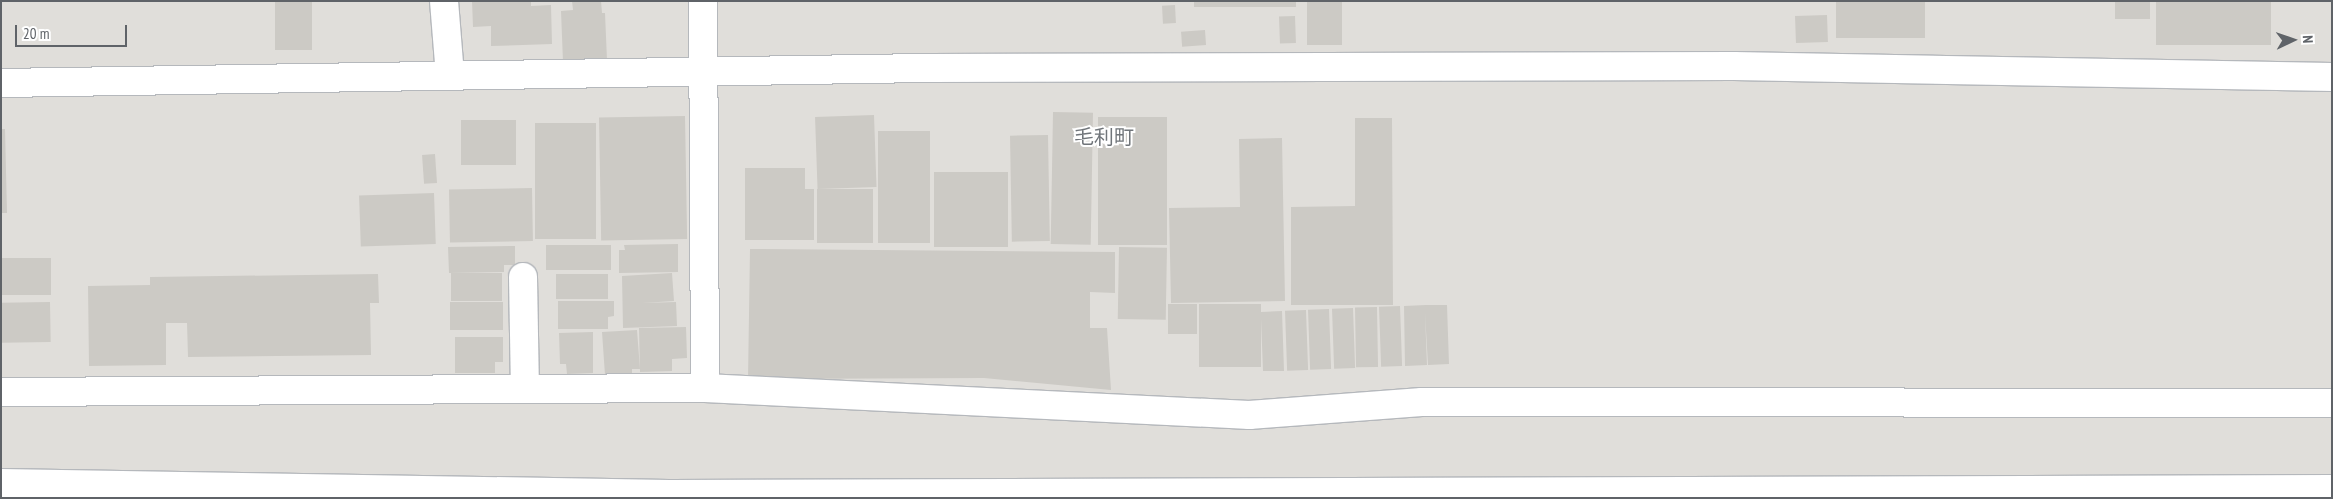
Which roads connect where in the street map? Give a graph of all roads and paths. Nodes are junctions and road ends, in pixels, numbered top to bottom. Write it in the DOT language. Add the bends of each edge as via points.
graph roads {
  1 [pos="444,1"];
  2 [pos="704,1"];
  3 [pos="704,72"];
  4 [pos="450,76"];
  5 [pos="2332,77"];
  6 [pos="1,83"];
  7 [pos="523,277"];
  8 [pos="525,388"];
  9 [pos="705,388"];
  10 [pos="1,392"];
  11 [pos="2332,402"];
  12 [pos="1,483"];
  13 [pos="2332,489"];
  1 -- 4 [label="street"];
  2 -- 3 [label="street"];
  3 -- 4 [label="street"];
  3 -- 5 [label="street" via="948,68 1734,66"];
  3 -- 9 [label="street"];
  4 -- 6 [label="street"];
  7 -- 8 [label="street"];
  8 -- 9 [label="street"];
  8 -- 10 [label="street"];
  9 -- 11 [label="street" via="1249,415 1422,402"];
  12 -- 13 [label="street" via="669,494"];
}
